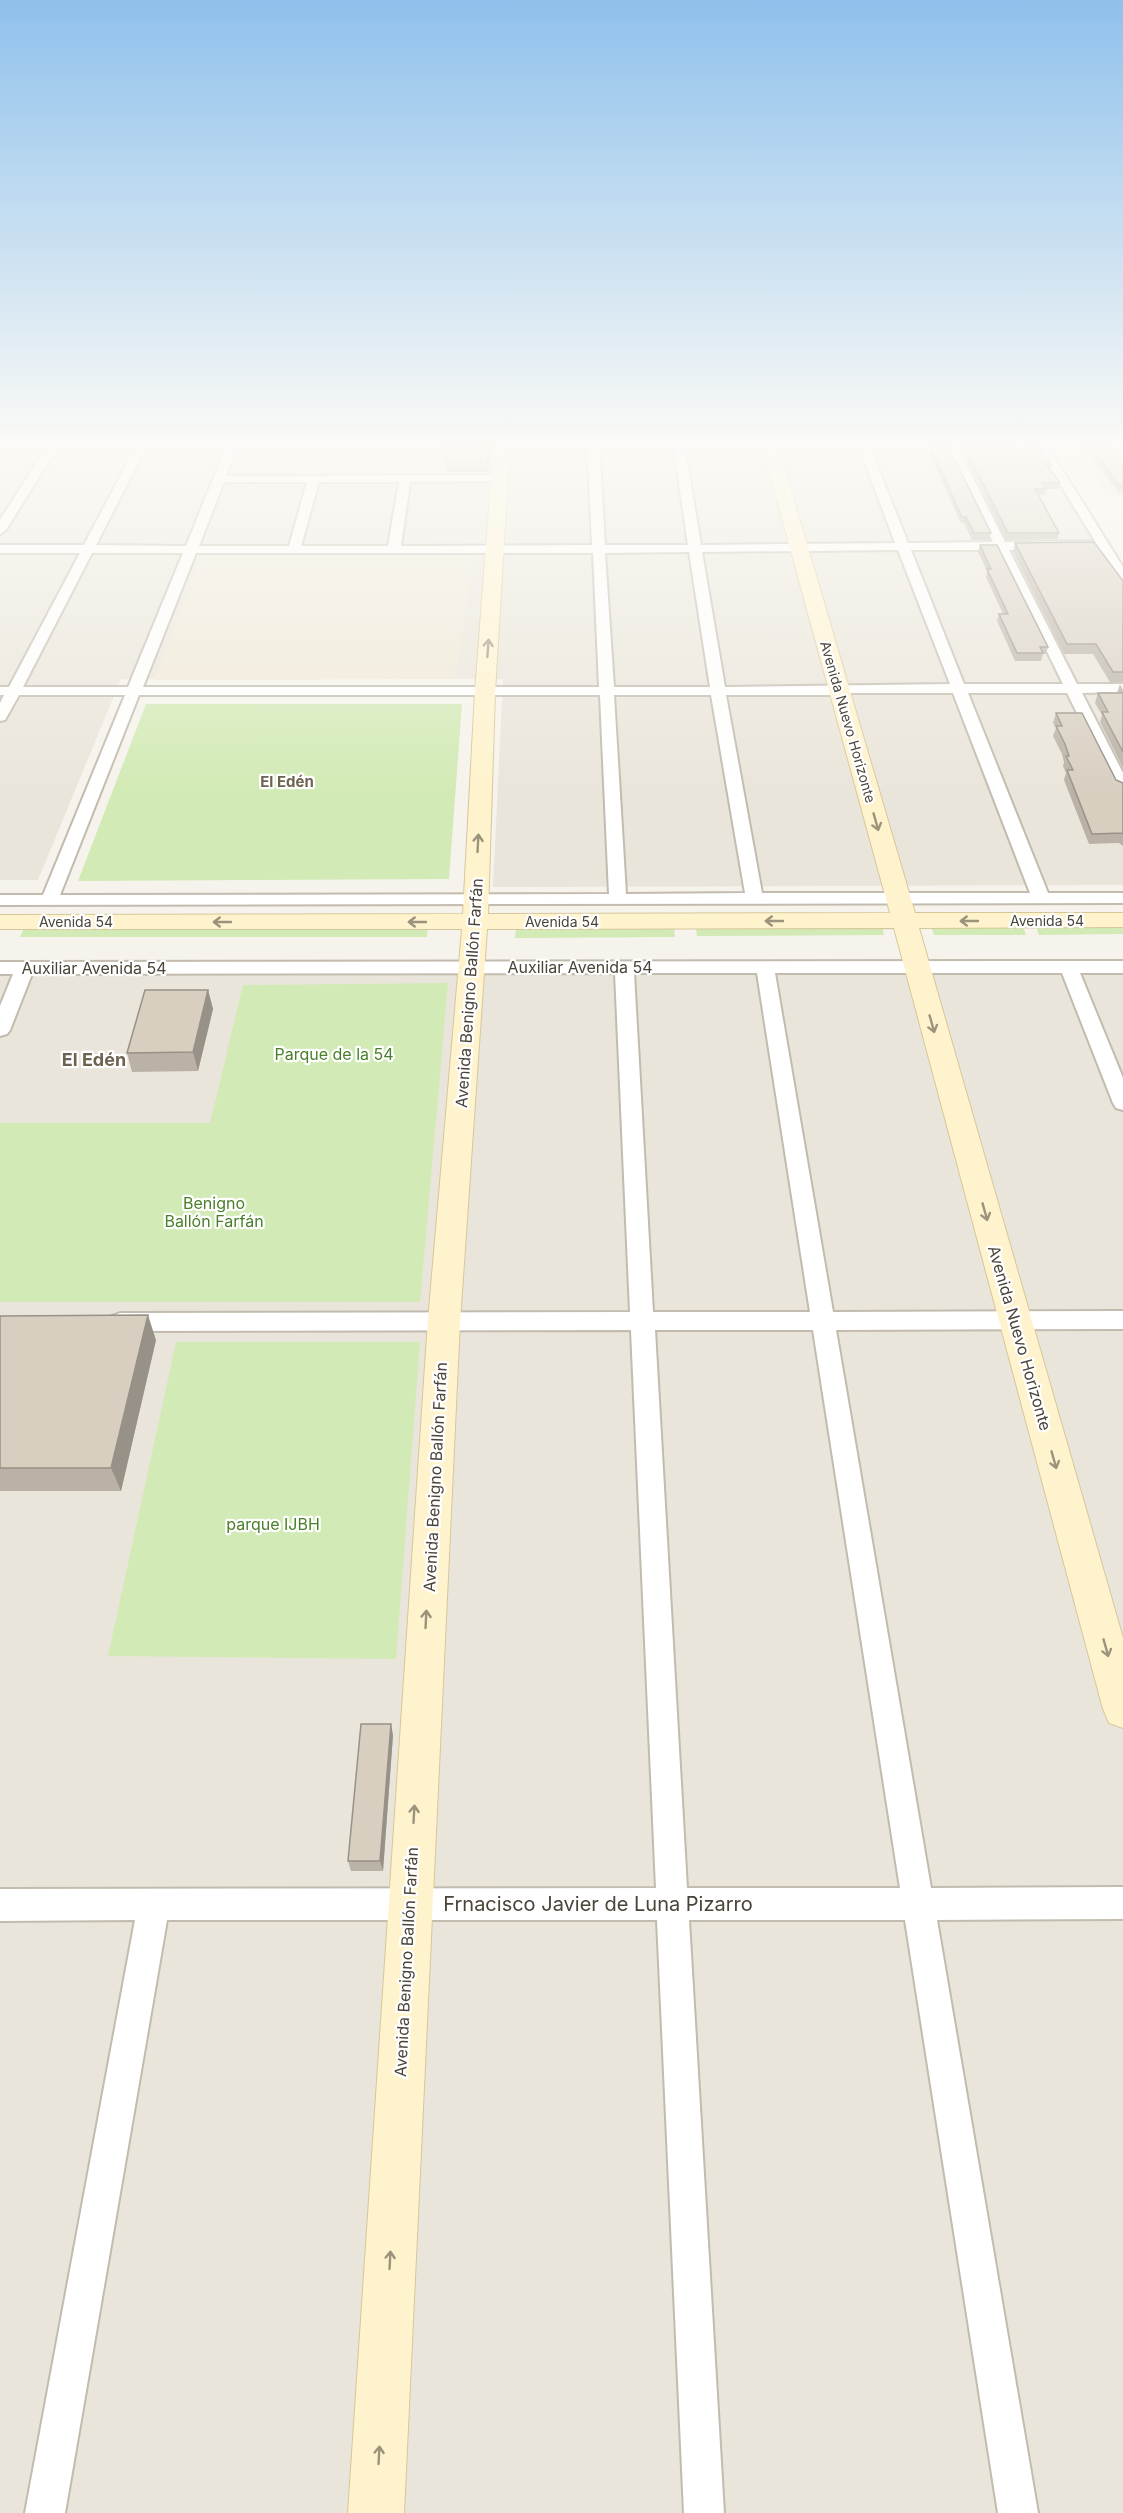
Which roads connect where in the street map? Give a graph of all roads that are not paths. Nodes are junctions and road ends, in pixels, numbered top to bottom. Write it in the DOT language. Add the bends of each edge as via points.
graph roads {
  1 [pos="81,559"];
  2 [pos="187,559"];
  3 [pos="494,559"];
  4 [pos="599,559"];
  5 [pos="697,559"];
  6 [pos="801,559"];
  7 [pos="907,559"];
  8 [pos="1008,559"];
  9 [pos="1112,559"];
  10 [pos="1123,577"];
  11 [pos="959,688"];
  12 [pos="1073,688"];
  13 [pos="1123,688"];
  14 [pos="7,691"];
  15 [pos="607,691"];
  16 [pos="718,691"];
  17 [pos="839,691"];
  18 [pos="134,692"];
  19 [pos="485,692"];
  20 [pos="0,717"];
  21 [pos="1123,789"];
  22 [pos="618,898"];
  23 [pos="754,898"];
  24 [pos="1041,898"];
  25 [pos="1123,898"];
  26 [pos="50,899"];
  27 [pos="0,900"];
  28 [pos="1123,920"];
  29 [pos="0,922"];
  30 [pos="907,932"];
  31 [pos="474,933"];
  32 [pos="1123,942"];
  33 [pos="0,943"];
  34 [pos="1123,966"];
  35 [pos="624,967"];
  36 [pos="765,967"];
  37 [pos="1069,967"];
  38 [pos="0,968"];
  39 [pos="25,968"];
  40 [pos="0,1030"];
  41 [pos="1123,1102"];
  42 [pos="1123,1320"];
  43 [pos="444,1321"];
  44 [pos="641,1321"];
  45 [pos="1015,1321"];
  46 [pos="94,1322"];
  47 [pos="824,1323"];
  48 [pos="1123,1709"];
  49 [pos="409,1903"];
  50 [pos="1123,1903"];
  51 [pos="154,1904"];
  52 [pos="919,1904"];
  53 [pos="0,1905"];
  54 [pos="672,1906"];
  55 [pos="45,2513"];
  56 [pos="376,2513"];
  57 [pos="704,2513"];
  58 [pos="1018,2513"];
  1 -- 14 [label="street"];
  2 -- 18 [label="street"];
  19 -- 3 [label="street, Avenida Benigno Ballón Farfán, one-way"];
  4 -- 15 [label="street"];
  5 -- 16 [label="street"];
  6 -- 17 [label="street, Avenida Nuevo Horizonte"];
  7 -- 11 [label="street"];
  8 -- 12 [label="street"];
  9 -- 10 [label="street"];
  11 -- 12 [label="street"];
  11 -- 17 [label="street"];
  11 -- 24 [label="street"];
  12 -- 13 [label="street"];
  12 -- 21 [label="street"];
  14 -- 18 [label="street"];
  14 -- 20 [label="street"];
  15 -- 16 [label="street"];
  15 -- 19 [label="street"];
  15 -- 22 [label="street"];
  16 -- 17 [label="street"];
  16 -- 23 [label="street"];
  17 -- 30 [label="street, Avenida Nuevo Horizonte, one-way"];
  18 -- 19 [label="street"];
  18 -- 26 [label="street"];
  31 -- 19 [label="street, Avenida Benigno Ballón Farfán, one-way"];
  22 -- 23 [label="street"];
  22 -- 31 [label="street"];
  23 -- 30 [label="street"];
  24 -- 25 [label="street"];
  24 -- 30 [label="street"];
  26 -- 27 [label="street"];
  26 -- 31 [label="street"];
  28 -- 30 [label="street, Avenida 54, one-way"];
  31 -- 29 [label="street, Avenida 54, one-way"];
  30 -- 31 [label="street, Avenida 54"];
  30 -- 32 [label="street, Avenida 54"];
  30 -- 36 [label="street, Auxiliar Avenida 54"];
  30 -- 37 [label="street, Auxiliar Avenida 54"];
  30 -- 45 [label="street, Avenida Nuevo Horizonte, one-way"];
  31 -- 33 [label="street, Avenida 54"];
  31 -- 35 [label="street, Auxiliar Avenida 54"];
  31 -- 39 [label="street, Auxiliar Avenida 54"];
  31 -- 43 [label="street, Avenida Benigno Ballón Farfán"];
  34 -- 37 [label="street, Auxiliar Avenida 54"];
  35 -- 36 [label="street, Auxiliar Avenida 54"];
  35 -- 44 [label="street"];
  36 -- 47 [label="street"];
  37 -- 41 [label="street"];
  38 -- 39 [label="street, Auxiliar Avenida 54"];
  39 -- 40 [label="street"];
  42 -- 45 [label="street"];
  43 -- 44 [label="street"];
  43 -- 46 [label="street"];
  49 -- 43 [label="street, Avenida Benigno Ballón Farfán, one-way"];
  44 -- 47 [label="street"];
  44 -- 54 [label="street"];
  45 -- 47 [label="street"];
  45 -- 48 [label="street, Avenida Nuevo Horizonte, one-way"];
  47 -- 52 [label="street"];
  49 -- 51 [label="street, Frnacisco Javier de Luna Pizarro"];
  49 -- 54 [label="street, Frnacisco Javier de Luna Pizarro"];
  56 -- 49 [label="street, Avenida Benigno Ballón Farfán, one-way"];
  50 -- 52 [label="street, Frnacisco Javier de Luna Pizarro"];
  51 -- 53 [label="street, Frnacisco Javier de Luna Pizarro"];
  51 -- 55 [label="street"];
  52 -- 54 [label="street, Frnacisco Javier de Luna Pizarro"];
  52 -- 58 [label="street"];
  54 -- 57 [label="street"];
}
